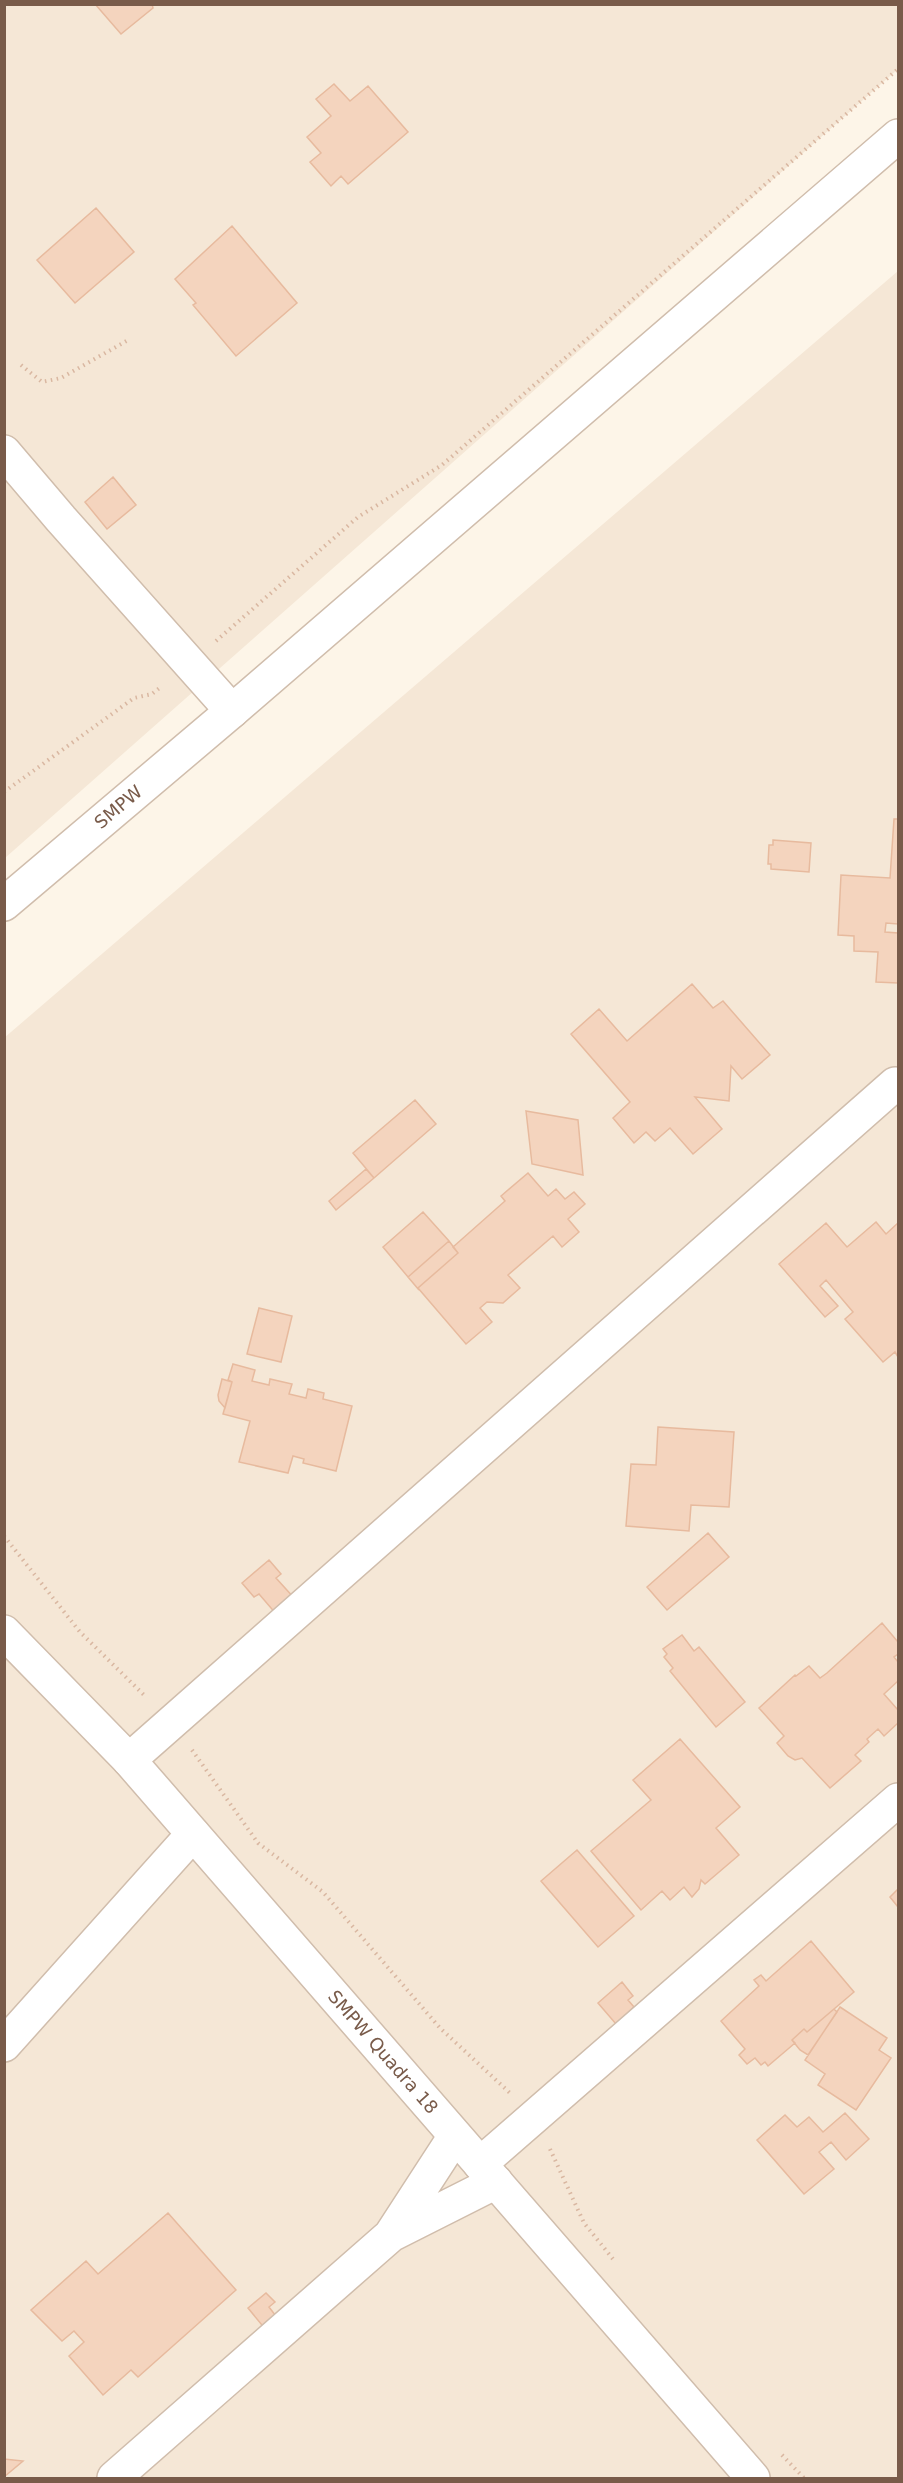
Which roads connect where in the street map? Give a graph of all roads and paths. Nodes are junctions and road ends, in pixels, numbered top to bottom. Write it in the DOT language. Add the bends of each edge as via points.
graph roads {
  1 [pos="898,69"];
  2 [pos="898,136"];
  3 [pos="130,339"];
  4 [pos="21,365"];
  5 [pos="4,452"];
  6 [pos="189,665"];
  7 [pos="232,711"];
  8 [pos="4,792"];
  9 [pos="4,904"];
  10 [pos="896,1084"];
  11 [pos="4,1536"];
  12 [pos="4,1632"];
  13 [pos="172,1722"];
  14 [pos="129,1760"];
  15 [pos="898,1800"];
  16 [pos="194,1834"];
  17 [pos="4,2045"];
  18 [pos="536,2117"];
  19 [pos="455,2136"];
  20 [pos="488,2173"];
  21 [pos="391,2235"];
  22 [pos="614,2260"];
  23 [pos="781,2454"];
  24 [pos="114,2478"];
  25 [pos="753,2478"];
  26 [pos="804,2478"];
  1 -- 6 [label="path" via="442,465 358,517"];
  2 -- 7 [label="street, SMPW"];
  3 -- 4 [label="path" via="51,382 42,382"];
  5 -- 6 [label="street"];
  6 -- 7 [label="street"];
  6 -- 8 [label="path" via="152,694 134,698"];
  7 -- 9 [label="street, SMPW"];
  10 -- 13 [label="street"];
  11 -- 13 [label="path" via="80,1632"];
  12 -- 14 [label="street, SMPW Quadra 18"];
  13 -- 14 [label="street"];
  13 -- 18 [label="path" via="258,1843 323,1892 440,2028"];
  14 -- 16 [label="street, SMPW Quadra 18"];
  15 -- 18 [label="street"];
  16 -- 17 [label="street"];
  16 -- 19 [label="street, SMPW Quadra 18"];
  18 -- 20 [label="street"];
  18 -- 22 [label="path" via="584,2223"];
  19 -- 20 [label="street, SMPW Quadra 18"];
  19 -- 21 [label="street"];
  20 -- 21 [label="street"];
  20 -- 25 [label="street, SMPW Quadra 18"];
  21 -- 24 [label="street"];
  23 -- 26 [label="path"];
}
